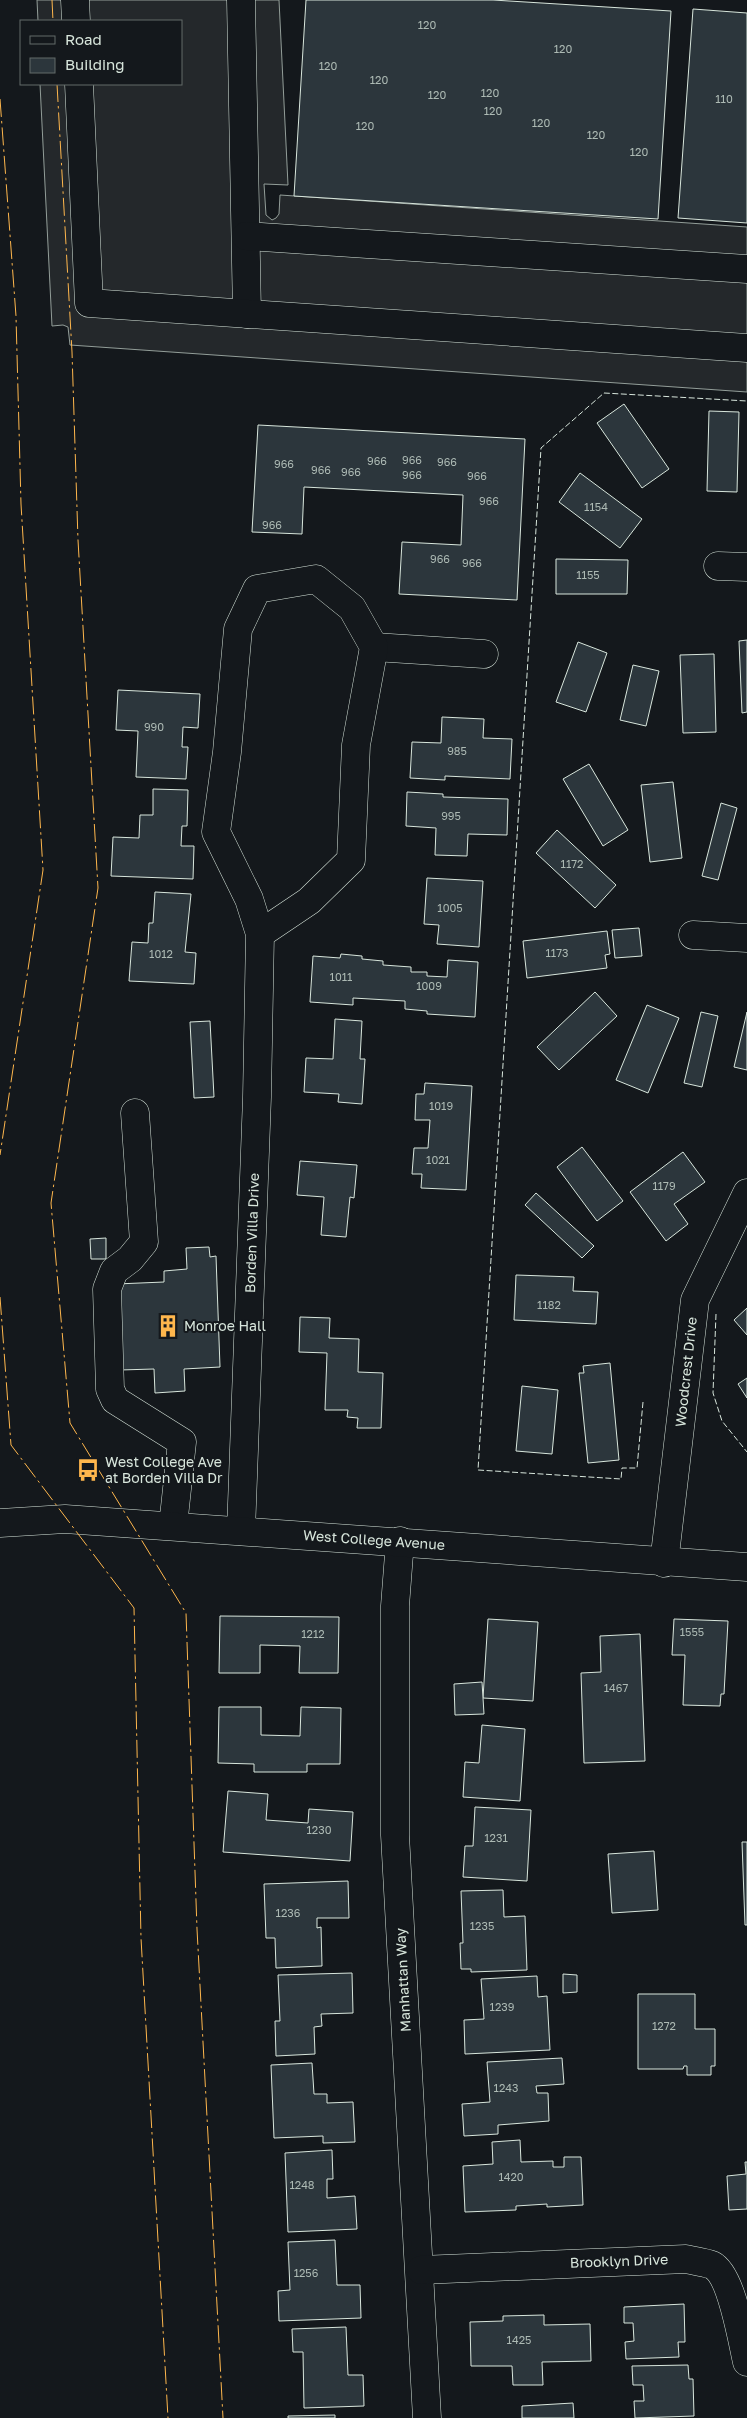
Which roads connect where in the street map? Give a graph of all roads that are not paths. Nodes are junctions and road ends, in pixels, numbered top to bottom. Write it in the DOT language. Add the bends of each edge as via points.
graph roads {
  1 [pos="75,0"];
  2 [pos="241,0"];
  3 [pos="76,20"];
  4 [pos="79,85"];
  5 [pos="246,236"];
  6 [pos="747,269"];
  7 [pos="247,314"];
  8 [pos="747,348"];
  9 [pos="718,566"];
  10 [pos="747,567"];
  11 [pos="374,647"];
  12 [pos="484,654"];
  13 [pos="260,934"];
  14 [pos="693,935"];
  15 [pos="747,938"];
  16 [pos="135,1113"];
  17 [pos="747,1194"];
  18 [pos="0,1523"];
  19 [pos="173,1526"];
  20 [pos="241,1531"];
  21 [pos="400,1541"];
  22 [pos="664,1563"];
  23 [pos="747,1567"];
  24 [pos="421,2270"];
  25 [pos="747,2362"];
  26 [pos="427,2418"];
  1 -- 3 [label="street"];
  2 -- 5 [label="street"];
  4 -- 7 [label="street" via="89,303"];
  5 -- 6 [label="street"];
  5 -- 7 [label="street"];
  7 -- 8 [label="street"];
  9 -- 10 [label="street"];
  11 -- 12 [label="street"];
  11 -- 13 [label="street" via="356,745 351,860 309,902"];
  11 -- 13 [label="street, Borden Villa Drive" via="352,608 316,579 257,589 238,629 216,832 249,899"];
  13 -- 20 [label="street, Borden Villa Drive" via="257,1117"];
  14 -- 15 [label="street"];
  16 -- 19 [label="street" via="144,1242 114,1271 107,1289 109,1380 115,1400 182,1442"];
  17 -- 22 [label="street, Woodcrest Drive" via="695,1300"];
  18 -- 19 [label="street, West College Avenue" via="65,1518"];
  19 -- 20 [label="street, West College Avenue"];
  20 -- 21 [label="street, West College Avenue"];
  21 -- 22 [label="street, West College Avenue"];
  21 -- 24 [label="street, Manhattan Way" via="395,1606 395,1835"];
  22 -- 23 [label="street, West College Avenue"];
  24 -- 25 [label="street, Brooklyn Drive" via="686,2258 714,2266 726,2283"];
  24 -- 26 [label="street, Manhattan Way"];
}
